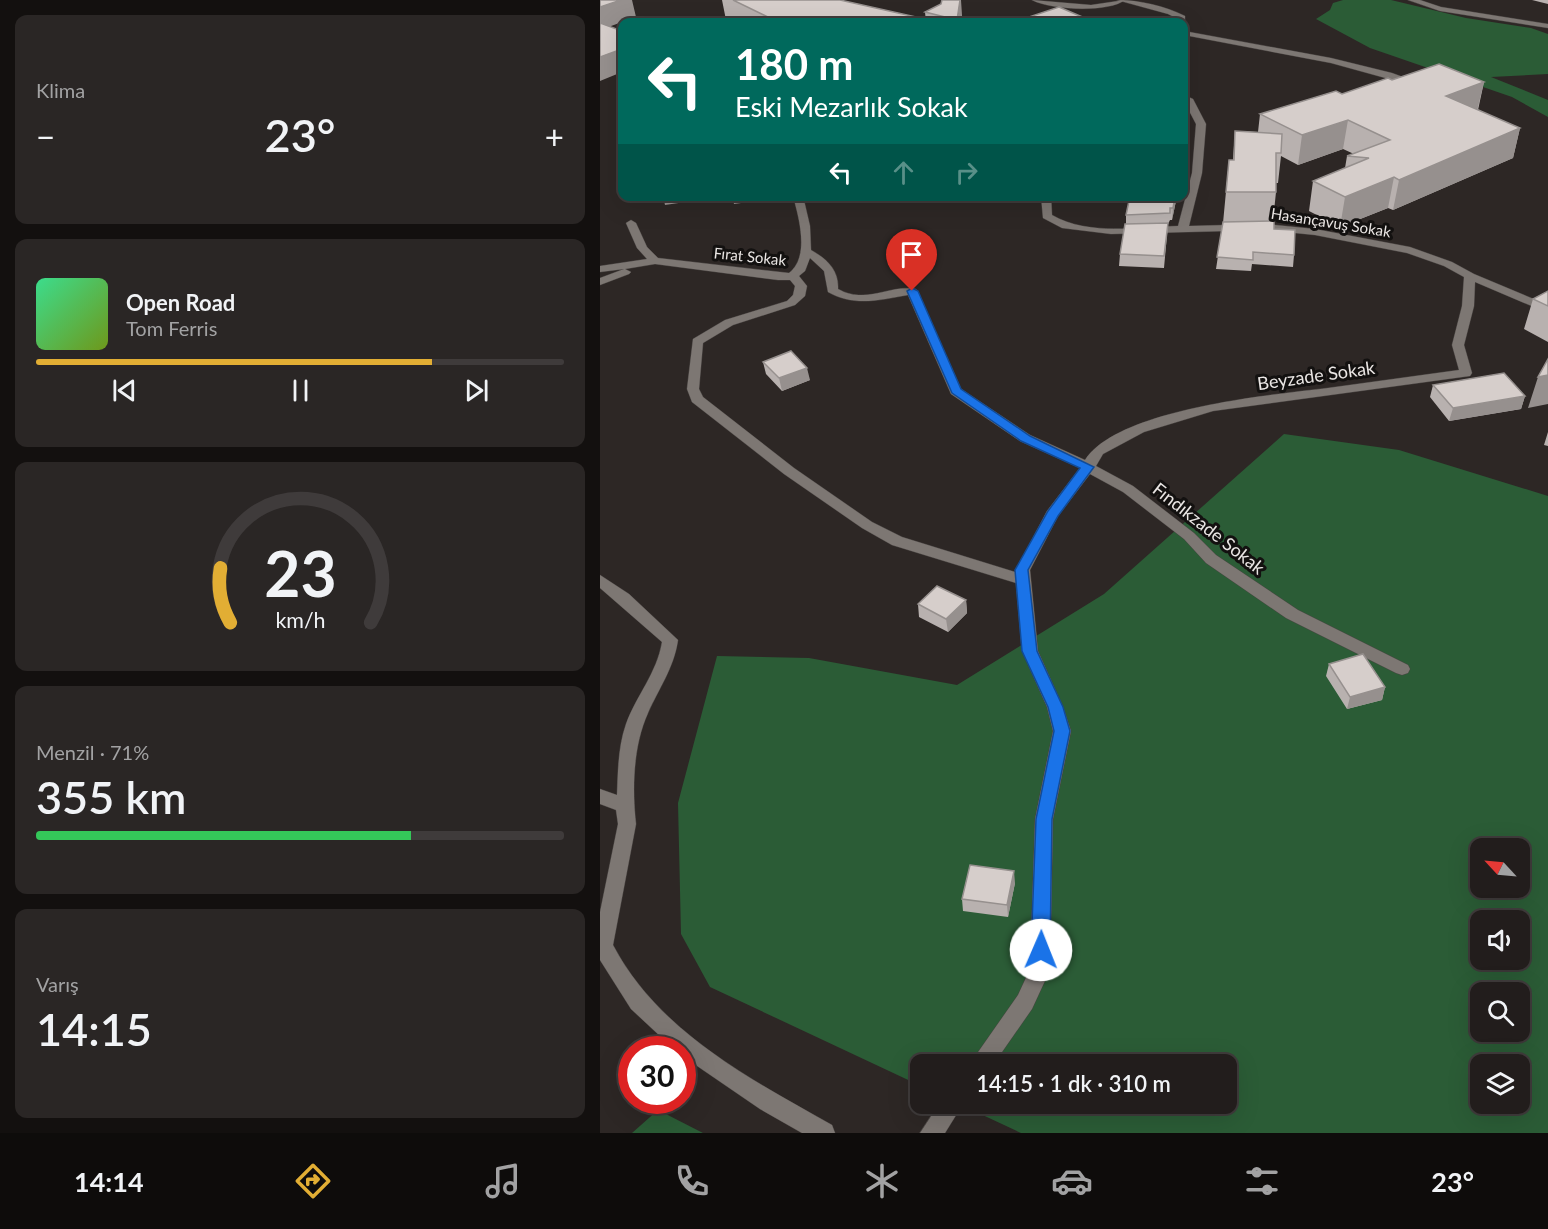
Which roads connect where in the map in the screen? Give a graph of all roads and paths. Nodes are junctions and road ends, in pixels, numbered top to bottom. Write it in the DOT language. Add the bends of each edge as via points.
graph roads {
  1 [pos="1036,0"];
  2 [pos="1121,0"];
  3 [pos="1412,0"];
  4 [pos="1182,18"];
  5 [pos="1548,26"];
  6 [pos="1188,34"];
  7 [pos="1419,85"];
  8 [pos="1188,100"];
  9 [pos="799,201"];
  10 [pos="1046,201"];
  11 [pos="631,223"];
  12 [pos="1183,229"];
  13 [pos="805,251"];
  14 [pos="655,261"];
  15 [pos="600,269"];
  16 [pos="793,276"];
  17 [pos="1470,276"];
  18 [pos="600,282"];
  19 [pos="1548,309"];
  20 [pos="1088,467"];
  21 [pos="1021,579"];
  22 [pos="600,580"];
  23 [pos="1402,669"];
  24 [pos="600,796"];
  25 [pos="625,806"];
  26 [pos="607,885"];
  27 [pos="988,1054"];
  28 [pos="945,1114"];
  29 [pos="824,1133"];
  30 [pos="931,1133"];
  1 -- 2 [label="street" via="1093,7 1110,6"];
  2 -- 4 [label="street"];
  3 -- 5 [label="street" via="1440,9"];
  6 -- 7 [label="street" via="1323,58"];
  8 -- 12 [label="street" via="1201,124 1197,173"];
  9 -- 13 [label="street, Fırat Sokak"];
  10 -- 12 [label="street, Hasançavuş Sokak" via="1047,216 1062,225 1081,229"];
  11 -- 14 [label="street" via="642,248"];
  12 -- 17 [label="street, Hasançavuş Sokak" via="1266,227 1315,232 1410,250"];
  13 -- 16 [label="street, Fırat Sokak" via="802,268"];
  13 -- 20 [label="street, Fındıkzade Sokak" via="824,261 832,290 842,297 868,298 912,291 956,391 1026,438"];
  14 -- 15 [label="street"];
  14 -- 16 [label="street, Fırat Sokak"];
  14 -- 18 [label="street"];
  16 -- 21 [label="street" via="801,286 800,296 791,303 704,334 697,342 693,389 697,399 789,471 867,525 897,541"];
  17 -- 19 [label="street, Hasançavuş Sokak"];
  17 -- 20 [label="street, Beyzade Sokak" via="1468,306 1458,345 1466,373 1211,407 1139,429 1098,451"];
  20 -- 21 [label="street" via="1052,514"];
  20 -- 23 [label="street, Fındıkzade Sokak" via="1128,489 1189,536 1211,559 1292,614"];
  21 -- 27 [label="street" via="1030,651 1062,731 1044,819 1040,970 1025,1002"];
  22 -- 25 [label="street" via="670,640 669,656 635,723"];
  24 -- 25 [label="street"];
  25 -- 26 [label="street" via="627,824"];
  26 -- 29 [label="street" via="603,946 638,1002 690,1050"];
  28 -- 30 [label="street"];
}
